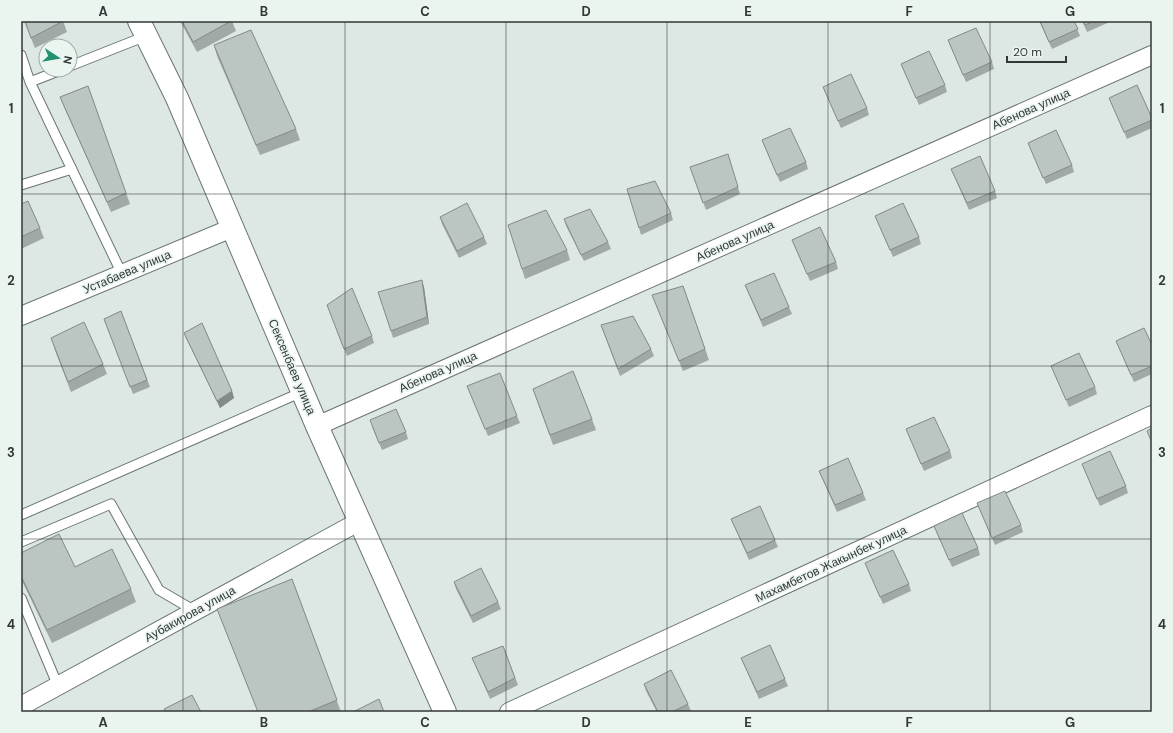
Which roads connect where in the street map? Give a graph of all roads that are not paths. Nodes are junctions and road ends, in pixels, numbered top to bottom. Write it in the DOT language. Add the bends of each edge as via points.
graph roads {
  1 [pos="143,29"];
  2 [pos="21,55"];
  3 [pos="1152,55"];
  4 [pos="78,62"];
  5 [pos="40,78"];
  6 [pos="30,82"];
  7 [pos="72,169"];
  8 [pos="21,185"];
  9 [pos="232,228"];
  10 [pos="122,274"];
  11 [pos="21,316"];
  12 [pos="302,392"];
  13 [pos="1152,415"];
  14 [pos="317,426"];
  15 [pos="21,515"];
  16 [pos="360,521"];
  17 [pos="21,542"];
  18 [pos="21,598"];
  19 [pos="195,611"];
  20 [pos="58,686"];
  21 [pos="21,706"];
  22 [pos="445,712"];
  23 [pos="510,712"];
  1 -- 4 [label="lane"];
  1 -- 9 [label="street, Сексенбаев улица"];
  2 -- 6 [label="lane"];
  3 -- 14 [label="street, Абенова улица"];
  5 -- 6 [label="lane"];
  6 -- 7 [label="lane"];
  7 -- 8 [label="lane"];
  7 -- 10 [label="lane"];
  9 -- 10 [label="street, Устабаева улица"];
  9 -- 12 [label="street, Сексенбаев улица"];
  10 -- 11 [label="street, Устабаева улица"];
  12 -- 14 [label="street, Сексенбаев улица"];
  12 -- 15 [label="lane"];
  13 -- 23 [label="street, Махамбетов Жакынбек улица"];
  14 -- 16 [label="street, Сексенбаев улица"];
  16 -- 19 [label="street, Аубакирова улица"];
  16 -- 22 [label="street, Сексенбаев улица"];
  17 -- 19 [label="lane" via="111,504 159,590"];
  18 -- 20 [label="lane"];
  19 -- 20 [label="street, Аубакирова улица"];
  20 -- 21 [label="street, Аубакирова улица"];
}
